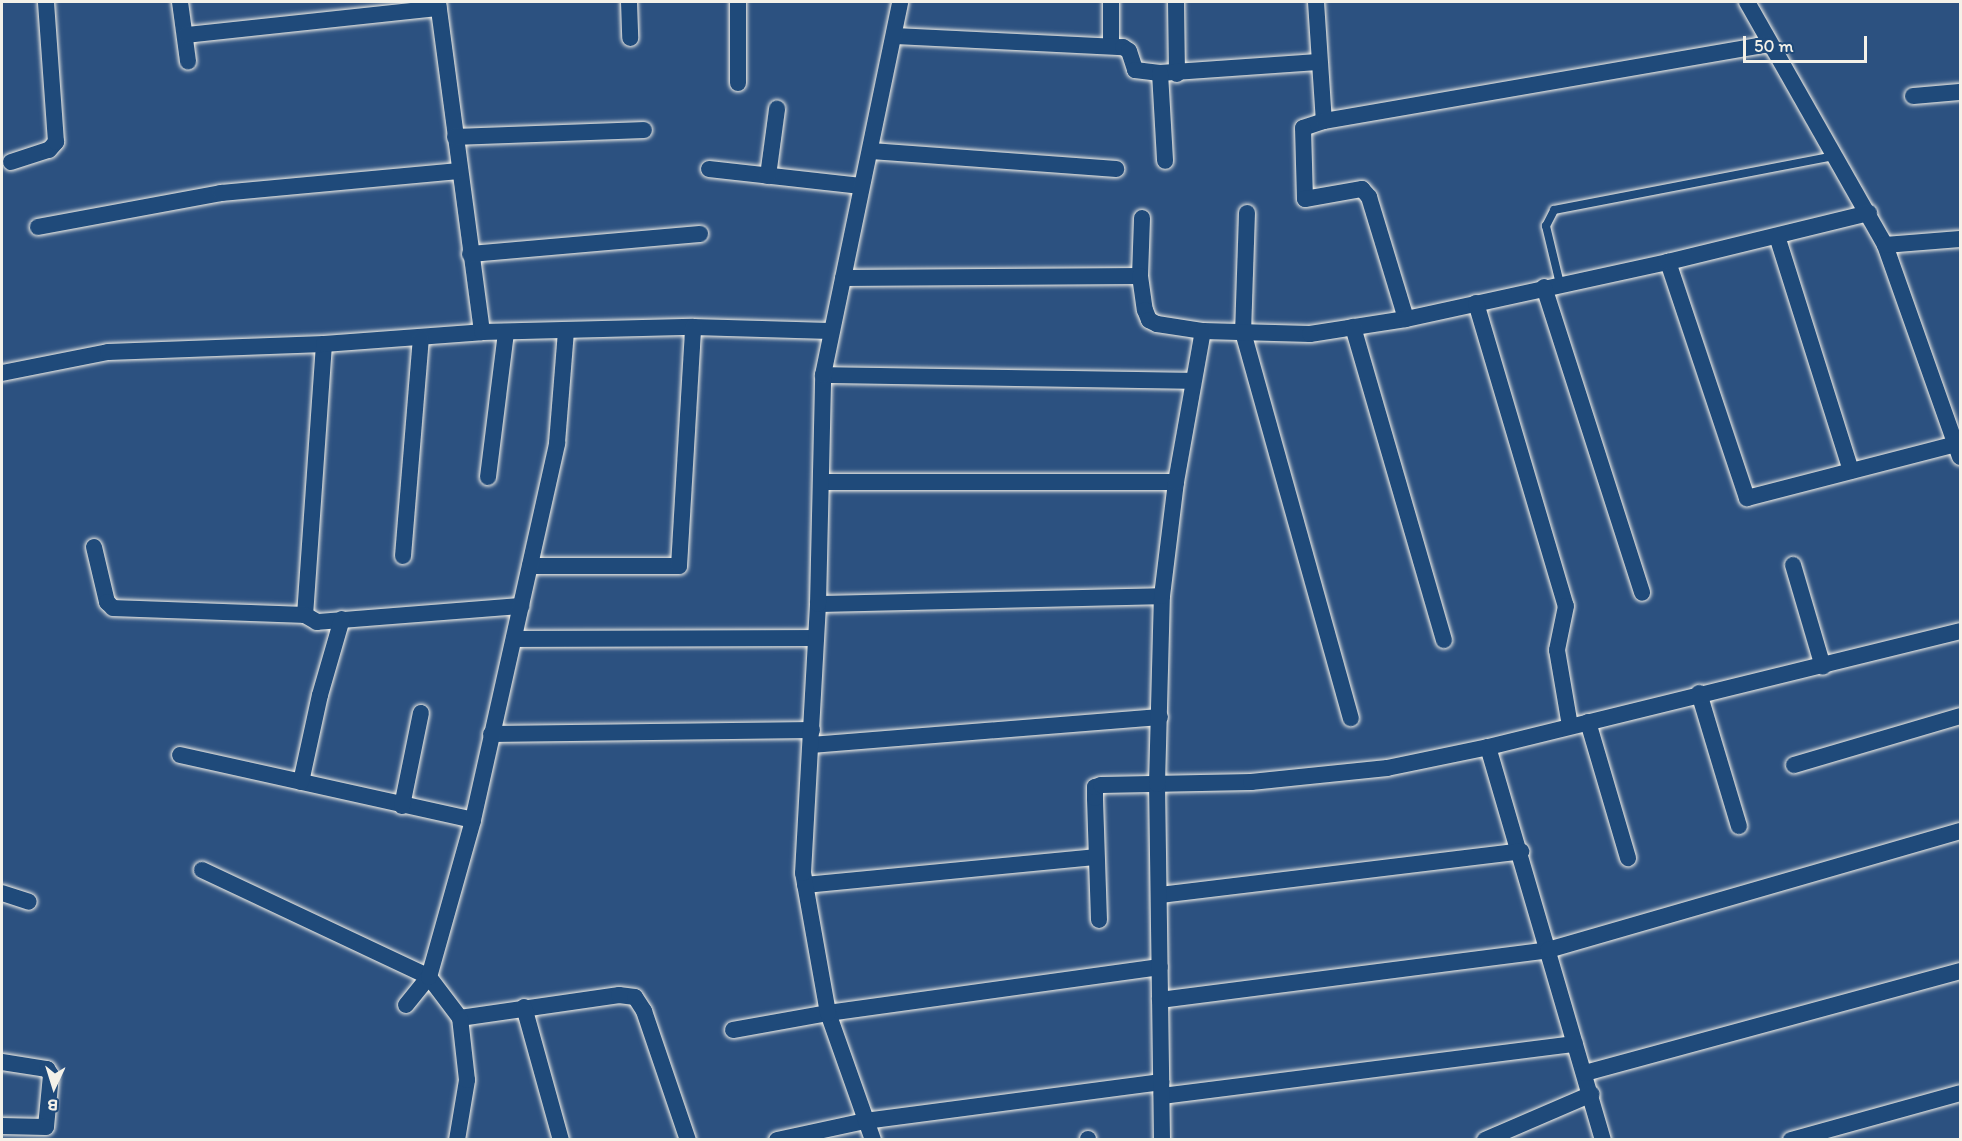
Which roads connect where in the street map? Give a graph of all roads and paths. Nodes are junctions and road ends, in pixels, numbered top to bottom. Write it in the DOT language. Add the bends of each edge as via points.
graph roads {
  1 [pos="46,2"];
  2 [pos="180,2"];
  3 [pos="629,2"];
  4 [pos="738,2"];
  5 [pos="900,2"];
  6 [pos="1111,2"];
  7 [pos="1176,2"];
  8 [pos="1316,2"];
  9 [pos="1747,2"];
  10 [pos="439,5"];
  11 [pos="186,35"];
  12 [pos="895,36"];
  13 [pos="630,38"];
  14 [pos="1769,44"];
  15 [pos="1111,46"];
  16 [pos="189,61"];
  17 [pos="1318,62"];
  18 [pos="1160,73"];
  19 [pos="1177,74"];
  20 [pos="738,83"];
  21 [pos="1960,92"];
  22 [pos="1913,96"];
  23 [pos="777,109"];
  24 [pos="1324,121"];
  25 [pos="644,130"];
  26 [pos="455,137"];
  27 [pos="871,151"];
  28 [pos="1836,156"];
  29 [pos="1165,161"];
  30 [pos="11,162"];
  31 [pos="709,169"];
  32 [pos="1116,169"];
  33 [pos="459,171"];
  34 [pos="768,176"];
  35 [pos="861,186"];
  36 [pos="1247,213"];
  37 [pos="1869,213"];
  38 [pos="1142,218"];
  39 [pos="38,227"];
  40 [pos="700,234"];
  41 [pos="1777,236"];
  42 [pos="1960,239"];
  43 [pos="1885,245"];
  44 [pos="470,254"];
  45 [pos="1668,262"];
  46 [pos="1140,276"];
  47 [pos="843,278"];
  48 [pos="1552,286"];
  49 [pos="1476,303"];
  50 [pos="1406,319"];
  51 [pos="693,327"];
  52 [pos="1353,327"];
  53 [pos="566,330"];
  54 [pos="830,331"];
  55 [pos="1203,331"];
  56 [pos="482,332"];
  57 [pos="506,332"];
  58 [pos="1243,332"];
  59 [pos="421,339"];
  60 [pos="324,344"];
  61 [pos="2,373"];
  62 [pos="824,375"];
  63 [pos="1193,381"];
  64 [pos="1960,404"];
  65 [pos="1943,405"];
  66 [pos="1958,450"];
  67 [pos="1851,471"];
  68 [pos="488,477"];
  69 [pos="821,482"];
  70 [pos="1176,482"];
  71 [pos="94,547"];
  72 [pos="403,556"];
  73 [pos="1793,565"];
  74 [pos="530,566"];
  75 [pos="1642,593"];
  76 [pos="1162,596"];
  77 [pos="818,604"];
  78 [pos="521,606"];
  79 [pos="305,615"];
  80 [pos="342,619"];
  81 [pos="1960,631"];
  82 [pos="816,638"];
  83 [pos="514,639"];
  84 [pos="1444,640"];
  85 [pos="1823,667"];
  86 [pos="1699,693"];
  87 [pos="422,713"];
  88 [pos="1960,716"];
  89 [pos="1160,717"];
  90 [pos="1351,718"];
  91 [pos="1588,722"];
  92 [pos="1570,726"];
  93 [pos="491,734"];
  94 [pos="812,737"];
  95 [pos="1488,747"];
  96 [pos="180,755"];
  97 [pos="1794,765"];
  98 [pos="301,782"];
  99 [pos="1157,784"];
  100 [pos="402,806"];
  101 [pos="473,820"];
  102 [pos="1739,826"];
  103 [pos="1960,831"];
  104 [pos="1521,851"];
  105 [pos="1095,856"];
  106 [pos="1628,858"];
  107 [pos="202,870"];
  108 [pos="805,885"];
  109 [pos="2,893"];
  110 [pos="1160,896"];
  111 [pos="29,902"];
  112 [pos="1100,920"];
  113 [pos="1548,951"];
  114 [pos="1160,967"];
  115 [pos="1960,971"];
  116 [pos="429,977"];
  117 [pos="1160,1000"];
  118 [pos="406,1005"];
  119 [pos="524,1007"];
  120 [pos="828,1012"];
  121 [pos="460,1018"];
  122 [pos="733,1030"];
  123 [pos="1575,1044"];
  124 [pos="2,1062"];
  125 [pos="1585,1073"];
  126 [pos="1162,1089"];
  127 [pos="1960,1092"];
  128 [pos="1592,1094"];
  129 [pos="866,1121"];
  130 [pos="2,1126"];
  131 [pos="457,1140"];
  132 [pos="561,1140"];
  133 [pos="688,1140"];
  134 [pos="777,1140"];
  135 [pos="873,1140"];
  136 [pos="1162,1140"];
  137 [pos="1485,1140"];
  138 [pos="1603,1140"];
  139 [pos="1791,1140"];
  1 -- 30 [label="street" via="56,142 49,150"];
  2 -- 11 [label="street"];
  3 -- 13 [label="street"];
  4 -- 20 [label="street"];
  5 -- 12 [label="street"];
  6 -- 15 [label="street"];
  7 -- 19 [label="street"];
  8 -- 17 [label="street"];
  9 -- 14 [label="street"];
  10 -- 11 [label="street"];
  10 -- 26 [label="street"];
  11 -- 16 [label="street"];
  12 -- 15 [label="street"];
  12 -- 27 [label="street"];
  14 -- 24 [label="street"];
  14 -- 28 [label="street"];
  15 -- 18 [label="street" via="1126,48 1135,70"];
  17 -- 19 [label="street"];
  17 -- 24 [label="street"];
  18 -- 19 [label="street"];
  18 -- 29 [label="street"];
  21 -- 22 [label="street"];
  23 -- 34 [label="street"];
  24 -- 50 [label="street" via="1303,128 1305,199 1362,189 1369,197"];
  25 -- 26 [label="street"];
  26 -- 33 [label="street"];
  27 -- 32 [label="street"];
  27 -- 35 [label="street"];
  28 -- 37 [label="street"];
  28 -- 48 [label="lane" via="1554,210 1546,226"];
  31 -- 34 [label="street"];
  33 -- 39 [label="street" via="221,193"];
  33 -- 44 [label="street"];
  34 -- 35 [label="street"];
  35 -- 47 [label="street"];
  36 -- 58 [label="street"];
  37 -- 41 [label="street"];
  37 -- 43 [label="street"];
  38 -- 46 [label="street"];
  40 -- 44 [label="street"];
  41 -- 45 [label="street"];
  41 -- 67 [label="street"];
  42 -- 43 [label="street"];
  43 -- 65 [label="street"];
  44 -- 56 [label="street"];
  45 -- 48 [label="street"];
  45 -- 67 [label="street" via="1747,498"];
  46 -- 47 [label="street"];
  46 -- 55 [label="street" via="1149,320"];
  47 -- 54 [label="street"];
  48 -- 49 [label="street"];
  48 -- 75 [label="street"];
  49 -- 50 [label="street"];
  49 -- 92 [label="street" via="1566,606 1557,650"];
  50 -- 52 [label="street"];
  51 -- 53 [label="street"];
  51 -- 54 [label="street"];
  51 -- 74 [label="street" via="679,566"];
  52 -- 58 [label="street" via="1310,334"];
  52 -- 84 [label="street"];
  53 -- 57 [label="street"];
  53 -- 74 [label="street" via="557,443"];
  54 -- 62 [label="street"];
  55 -- 58 [label="street"];
  55 -- 63 [label="street"];
  56 -- 57 [label="street"];
  56 -- 59 [label="street"];
  57 -- 68 [label="street"];
  58 -- 90 [label="street"];
  59 -- 60 [label="street"];
  59 -- 72 [label="street"];
  60 -- 61 [label="street" via="108,352"];
  60 -- 79 [label="street"];
  62 -- 63 [label="street"];
  62 -- 69 [label="street"];
  63 -- 70 [label="street"];
  64 -- 65 [label="street"];
  65 -- 66 [label="street"];
  66 -- 67 [label="street"];
  69 -- 70 [label="street"];
  69 -- 77 [label="street"];
  70 -- 76 [label="street"];
  71 -- 79 [label="street" via="107,602 113,608"];
  73 -- 85 [label="street"];
  74 -- 78 [label="street"];
  76 -- 77 [label="street"];
  76 -- 89 [label="street"];
  77 -- 82 [label="street"];
  78 -- 80 [label="street"];
  78 -- 83 [label="street"];
  79 -- 80 [label="street" via="317,622"];
  80 -- 98 [label="street"];
  81 -- 85 [label="street"];
  82 -- 83 [label="street"];
  82 -- 94 [label="street"];
  83 -- 93 [label="street"];
  85 -- 86 [label="street"];
  86 -- 91 [label="street"];
  86 -- 102 [label="street"];
  87 -- 100 [label="street"];
  88 -- 97 [label="street"];
  89 -- 94 [label="street"];
  89 -- 99 [label="street"];
  91 -- 92 [label="street"];
  91 -- 106 [label="street"];
  92 -- 95 [label="street"];
  93 -- 94 [label="street"];
  93 -- 101 [label="street"];
  94 -- 108 [label="street"];
  95 -- 99 [label="street" via="1310,778"];
  95 -- 104 [label="street"];
  96 -- 98 [label="street"];
  98 -- 100 [label="street"];
  99 -- 105 [label="street" via="1095,787"];
  99 -- 110 [label="street"];
  100 -- 101 [label="street"];
  101 -- 116 [label="street"];
  103 -- 113 [label="street"];
  104 -- 110 [label="street"];
  104 -- 113 [label="street"];
  105 -- 108 [label="street"];
  105 -- 112 [label="street"];
  107 -- 116 [label="street"];
  108 -- 120 [label="street"];
  109 -- 111 [label="street"];
  110 -- 114 [label="street"];
  113 -- 117 [label="street"];
  113 -- 123 [label="street"];
  114 -- 117 [label="street"];
  114 -- 120 [label="street"];
  115 -- 125 [label="street"];
  116 -- 118 [label="street"];
  116 -- 121 [label="street"];
  117 -- 126 [label="street"];
  119 -- 121 [label="street"];
  119 -- 132 [label="street"];
  119 -- 133 [label="street" via="619,995 635,997 644,1011"];
  120 -- 122 [label="street"];
  120 -- 129 [label="street"];
  121 -- 131 [label="street" via="467,1080"];
  123 -- 125 [label="street"];
  123 -- 126 [label="street"];
  124 -- 130 [label="street" via="47,1069 51,1075 46,1127"];
  125 -- 128 [label="street"];
  126 -- 129 [label="street"];
  126 -- 136 [label="street"];
  127 -- 139 [label="street"];
  128 -- 137 [label="street"];
  128 -- 138 [label="street"];
  129 -- 134 [label="street"];
  129 -- 135 [label="street"];
}
